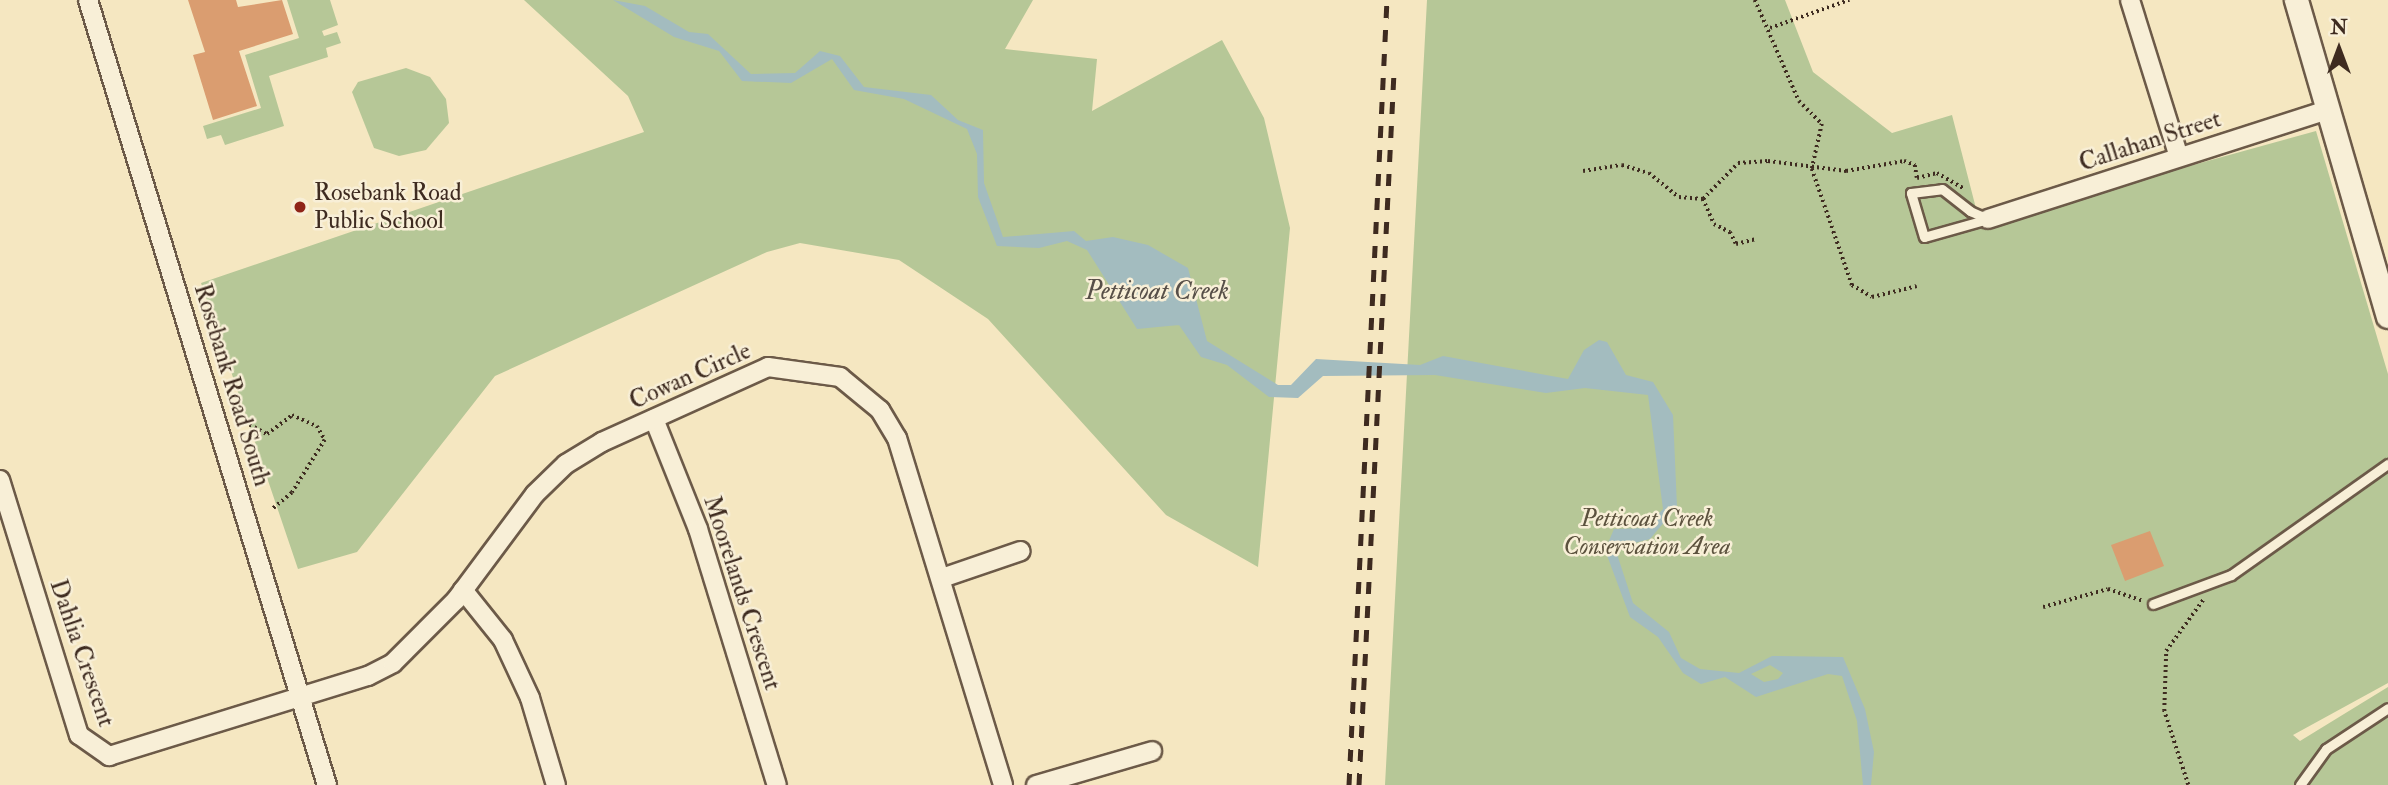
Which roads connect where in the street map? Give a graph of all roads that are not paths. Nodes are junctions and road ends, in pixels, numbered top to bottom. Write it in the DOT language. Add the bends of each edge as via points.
graph roads {
  1 [pos="88,0"];
  2 [pos="2130,0"];
  3 [pos="2296,0"];
  4 [pos="2327,110"];
  5 [pos="2179,157"];
  6 [pos="1989,219"];
  7 [pos="2388,316"];
  8 [pos="654,419"];
  9 [pos="2388,464"];
  10 [pos="0,480"];
  11 [pos="1021,551"];
  12 [pos="942,578"];
  13 [pos="463,590"];
  14 [pos="2153,604"];
  15 [pos="302,696"];
  16 [pos="2388,708"];
  17 [pos="1152,751"];
  18 [pos="327,785"];
  19 [pos="556,785"];
  20 [pos="777,785"];
  21 [pos="1003,785"];
  22 [pos="1037,785"];
  23 [pos="2300,785"];
  1 -- 15 [label="street, Rosebank Road South"];
  2 -- 5 [label="street"];
  3 -- 4 [label="street"];
  4 -- 5 [label="street, Callahan Street"];
  4 -- 7 [label="street"];
  5 -- 6 [label="street, Callahan Street"];
  6 -- 6 [label="lane" via="1942,189 1911,193 1924,237"];
  8 -- 12 [label="street, Cowan Circle" via="768,367 840,377 880,410 897,438"];
  8 -- 13 [label="street, Cowan Circle" via="566,464"];
  8 -- 20 [label="street, Moorelands Crescent" via="698,529"];
  9 -- 14 [label="lane" via="2218,580"];
  10 -- 15 [label="street, Dahlia Crescent" via="79,735 92,750 109,756"];
  11 -- 12 [label="street"];
  12 -- 21 [label="street, Cowan Circle"];
  13 -- 15 [label="street, Cowan Circle" via="393,663"];
  13 -- 19 [label="street" via="503,640 530,698"];
  15 -- 18 [label="street, Rosebank Road South"];
  16 -- 23 [label="lane" via="2326,750"];
  17 -- 22 [label="street"];
}
